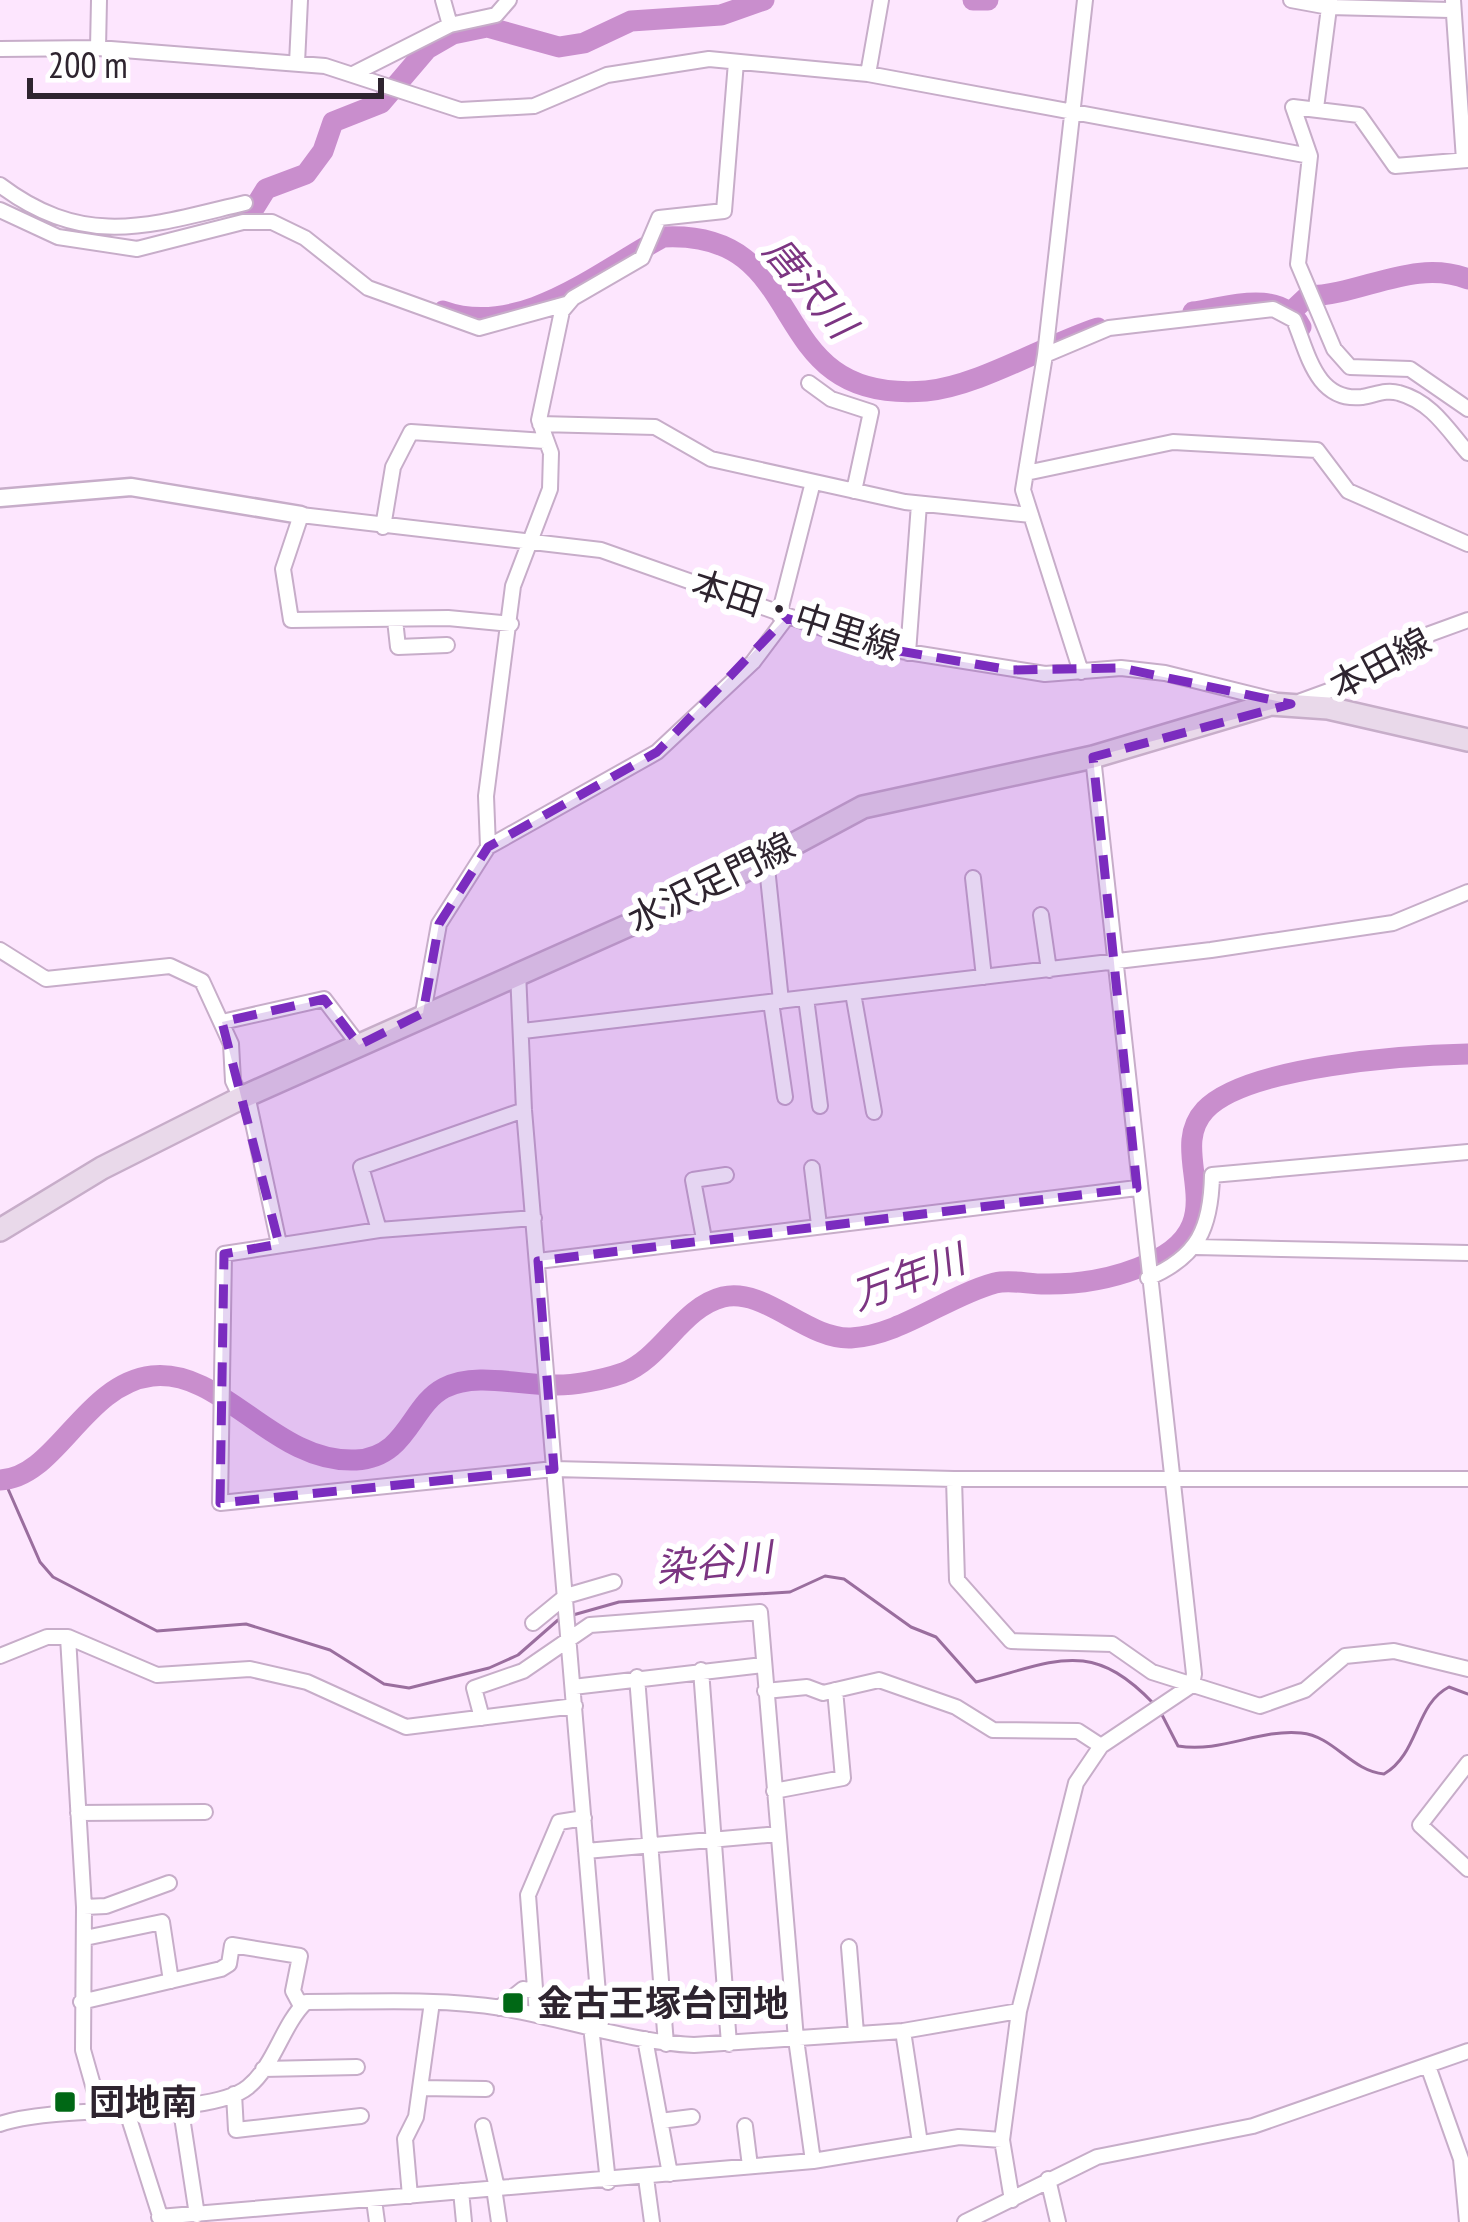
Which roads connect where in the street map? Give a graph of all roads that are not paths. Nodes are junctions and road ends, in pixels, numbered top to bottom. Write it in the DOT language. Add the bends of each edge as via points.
graph roads {
  1 [pos="99,0"];
  2 [pos="300,0"];
  3 [pos="443,0"];
  4 [pos="509,0"];
  5 [pos="881,0"];
  6 [pos="1085,0"];
  7 [pos="1291,0"];
  8 [pos="1329,4"];
  9 [pos="1451,5"];
  10 [pos="451,25"];
  11 [pos="98,48"];
  12 [pos="0,49"];
  13 [pos="736,62"];
  14 [pos="296,63"];
  15 [pos="353,74"];
  16 [pos="868,74"];
  17 [pos="1316,108"];
  18 [pos="1073,110"];
  19 [pos="1310,156"];
  20 [pos="1466,160"];
  21 [pos="0,185"];
  22 [pos="245,203"];
  23 [pos="0,210"];
  24 [pos="566,304"];
  25 [pos="1046,352"];
  26 [pos="809,383"];
  27 [pos="1468,409"];
  28 [pos="540,424"];
  29 [pos="545,441"];
  30 [pos="1468,453"];
  31 [pos="1025,473"];
  32 [pos="812,482"];
  33 [pos="854,491"];
  34 [pos="0,498"];
  35 [pos="919,504"];
  36 [pos="301,515"];
  37 [pos="1031,515"];
  38 [pos="383,526"];
  39 [pos="526,540"];
  40 [pos="1468,544"];
  41 [pos="783,616"];
  42 [pos="448,618"];
  43 [pos="395,620"];
  44 [pos="1465,620"];
  45 [pos="511,624"];
  46 [pos="1468,638"];
  47 [pos="908,653"];
  48 [pos="1081,672"];
  49 [pos="1291,704"];
  50 [pos="1468,740"];
  51 [pos="1093,757"];
  52 [pos="488,847"];
  53 [pos="766,858"];
  54 [pos="973,878"];
  55 [pos="1468,892"];
  56 [pos="1041,915"];
  57 [pos="0,950"];
  58 [pos="1112,964"];
  59 [pos="1049,970"];
  60 [pos="518,972"];
  61 [pos="984,977"];
  62 [pos="853,993"];
  63 [pos="806,998"];
  64 [pos="776,1001"];
  65 [pos="423,1012"];
  66 [pos="222,1022"];
  67 [pos="523,1031"];
  68 [pos="359,1045"];
  69 [pos="244,1097"];
  70 [pos="785,1097"];
  71 [pos="820,1106"];
  72 [pos="524,1111"];
  73 [pos="874,1112"];
  74 [pos="1468,1152"];
  75 [pos="812,1168"];
  76 [pos="726,1175"];
  77 [pos="1137,1189"];
  78 [pos="534,1218"];
  79 [pos="819,1226"];
  80 [pos="379,1230"];
  81 [pos="0,1231"];
  82 [pos="704,1239"];
  83 [pos="279,1244"];
  84 [pos="1196,1247"];
  85 [pos="1468,1253"];
  86 [pos="538,1261"];
  87 [pos="1148,1278"];
  88 [pos="554,1469"];
  89 [pos="954,1479"];
  90 [pos="1468,1479"];
  91 [pos="1172,1480"];
  92 [pos="614,1582"];
  93 [pos="568,1616"];
  94 [pos="533,1624"];
  95 [pos="68,1637"];
  96 [pos="0,1656"];
  97 [pos="763,1665"];
  98 [pos="1468,1669"];
  99 [pos="701,1670"];
  100 [pos="637,1677"];
  101 [pos="1192,1685"];
  102 [pos="573,1687"];
  103 [pos="835,1690"];
  104 [pos="765,1691"];
  105 [pos="575,1706"];
  106 [pos="482,1718"];
  107 [pos="1101,1746"];
  108 [pos="1468,1762"];
  109 [pos="774,1791"];
  110 [pos="205,1812"];
  111 [pos="78,1813"];
  112 [pos="584,1818"];
  113 [pos="778,1834"];
  114 [pos="712,1841"];
  115 [pos="650,1844"];
  116 [pos="586,1851"];
  117 [pos="1468,1869"];
  118 [pos="169,1883"];
  119 [pos="84,1907"];
  120 [pos="85,1938"];
  121 [pos="849,1947"];
  122 [pos="171,1981"];
  123 [pos="534,1990"];
  124 [pos="82,2002"];
  125 [pos="431,2002"];
  126 [pos="301,2006"];
  127 [pos="500,2008"];
  128 [pos="1018,2011"];
  129 [pos="537,2015"];
  130 [pos="596,2027"];
  131 [pos="903,2031"];
  132 [pos="856,2033"];
  133 [pos="645,2038"];
  134 [pos="796,2039"];
  135 [pos="666,2044"];
  136 [pos="730,2044"];
  137 [pos="1468,2051"];
  138 [pos="1427,2066"];
  139 [pos="357,2067"];
  140 [pos="263,2069"];
  141 [pos="420,2088"];
  142 [pos="486,2089"];
  143 [pos="234,2094"];
  144 [pos="180,2104"];
  145 [pos="126,2109"];
  146 [pos="100,2110"];
  147 [pos="361,2116"];
  148 [pos="692,2117"];
  149 [pos="660,2121"];
  150 [pos="0,2124"];
  151 [pos="483,2126"];
  152 [pos="745,2126"];
  153 [pos="1002,2140"];
  154 [pos="920,2143"];
  155 [pos="813,2162"];
  156 [pos="750,2167"];
  157 [pos="670,2174"];
  158 [pos="646,2178"];
  159 [pos="1048,2179"];
  160 [pos="608,2182"];
  161 [pos="496,2188"];
  162 [pos="461,2191"];
  163 [pos="410,2196"];
  164 [pos="374,2200"];
  165 [pos="1012,2200"];
  166 [pos="197,2216"];
  167 [pos="160,2220"];
  168 [pos="376,2222"];
  169 [pos="464,2222"];
  170 [pos="499,2222"];
  171 [pos="652,2222"];
  172 [pos="964,2222"];
  173 [pos="1058,2222"];
  174 [pos="1467,2222"];
  1 -- 11 [label="street"];
  2 -- 14 [label="street"];
  3 -- 10 [label="street"];
  4 -- 10 [label="street" via="496,15"];
  5 -- 16 [label="street"];
  6 -- 18 [label="street"];
  7 -- 8 [label="street"];
  8 -- 9 [label="street"];
  8 -- 17 [label="street"];
  9 -- 20 [label="street"];
  10 -- 15 [label="street"];
  11 -- 12 [label="street"];
  11 -- 14 [label="street"];
  13 -- 15 [label="street" via="682,59 607,75 534,106 460,110"];
  13 -- 16 [label="street"];
  13 -- 24 [label="street" via="724,211 659,218 642,257"];
  14 -- 15 [label="street"];
  16 -- 18 [label="street"];
  17 -- 19 [label="street" via="1291,112"];
  17 -- 20 [label="street" via="1359,115 1395,166"];
  18 -- 19 [label="street"];
  18 -- 25 [label="street"];
  19 -- 27 [label="street" via="1298,264 1334,349 1349,367 1410,369"];
  21 -- 22 [label="street" via="72,223 115,229"];
  23 -- 24 [label="street" via="58,237 137,248 272,222 368,288 479,328"];
  24 -- 28 [label="street"];
  25 -- 30 [label="street" via="1109,328 1273,309 1294,320 1328,389 1357,398 1405,395 1436,413"];
  25 -- 31 [label="street"];
  26 -- 33 [label="street" via="871,412"];
  28 -- 29 [label="street"];
  28 -- 32 [label="street" via="655,427 711,459"];
  29 -- 38 [label="street" via="411,432 393,467"];
  29 -- 39 [label="street" via="550,489"];
  31 -- 37 [label="street"];
  31 -- 40 [label="street" via="1173,442 1317,450 1348,491"];
  32 -- 33 [label="street"];
  32 -- 41 [label="street"];
  33 -- 35 [label="street"];
  34 -- 36 [label="street" via="131,487"];
  35 -- 37 [label="street"];
  35 -- 47 [label="street"];
  36 -- 38 [label="street, 本田・中里線"];
  36 -- 43 [label="street" via="284,569 291,620"];
  37 -- 48 [label="street"];
  38 -- 39 [label="street, 本田・中里線"];
  39 -- 41 [label="street, 本田・中里線" via="601,550"];
  39 -- 45 [label="street"];
  41 -- 47 [label="street, 本田・中里線"];
  41 -- 52 [label="street" via="753,662 657,752"];
  42 -- 43 [label="street"];
  42 -- 43 [label="street" via="448,652 398,647"];
  42 -- 45 [label="street"];
  44 -- 46 [label="street"];
  44 -- 49 [label="street, 本田線" via="1424,636 1375,674"];
  45 -- 52 [label="street" via="486,796"];
  47 -- 48 [label="street, 本田・中里線"];
  48 -- 49 [label="street, 本田・中里線" via="1165,673"];
  49 -- 50 [label="main road, 水沢足門線"];
  49 -- 51 [label="main road, 水沢足門線" via="1252,707"];
  51 -- 53 [label="main road, 水沢足門線" via="863,808"];
  51 -- 58 [label="street"];
  52 -- 65 [label="street" via="439,924"];
  53 -- 60 [label="main road, 水沢足門線"];
  53 -- 64 [label="street"];
  54 -- 61 [label="street"];
  55 -- 58 [label="street" via="1393,922"];
  56 -- 59 [label="street"];
  57 -- 66 [label="street" via="46,979 170,966 202,981"];
  58 -- 59 [label="street"];
  58 -- 77 [label="street"];
  59 -- 61 [label="street"];
  60 -- 65 [label="main road, 水沢足門線"];
  60 -- 67 [label="street"];
  61 -- 62 [label="street"];
  62 -- 63 [label="street"];
  62 -- 73 [label="street"];
  63 -- 64 [label="street"];
  63 -- 71 [label="street"];
  64 -- 67 [label="street"];
  64 -- 70 [label="street"];
  65 -- 68 [label="main road, 水沢足門線"];
  66 -- 68 [label="street" via="324,999"];
  66 -- 69 [label="street"];
  67 -- 72 [label="street"];
  68 -- 69 [label="main road, 水沢足門線"];
  69 -- 81 [label="main road, 水沢足門線" via="102,1168"];
  69 -- 83 [label="street"];
  72 -- 78 [label="street"];
  72 -- 80 [label="street" via="361,1167"];
  74 -- 84 [label="street" via="1212,1175 1210,1218"];
  75 -- 79 [label="street"];
  76 -- 82 [label="street" via="693,1180"];
  77 -- 79 [label="street"];
  77 -- 87 [label="street"];
  78 -- 80 [label="street"];
  78 -- 86 [label="street"];
  79 -- 82 [label="street"];
  80 -- 83 [label="street"];
  82 -- 86 [label="street"];
  83 -- 88 [label="street" via="224,1254 220,1503"];
  84 -- 85 [label="street"];
  84 -- 87 [label="street"];
  86 -- 88 [label="street"];
  87 -- 91 [label="street"];
  88 -- 89 [label="street"];
  88 -- 93 [label="street"];
  89 -- 91 [label="street"];
  89 -- 101 [label="street" via="957,1580 1007,1638 1112,1644 1152,1672"];
  90 -- 91 [label="street"];
  91 -- 101 [label="street"];
  92 -- 93 [label="street"];
  93 -- 94 [label="street"];
  93 -- 97 [label="street" via="760,1612"];
  93 -- 102 [label="street"];
  93 -- 106 [label="street" via="523,1672 474,1688"];
  95 -- 96 [label="street"];
  95 -- 106 [label="street" via="157,1675 250,1669 307,1682 406,1727"];
  95 -- 111 [label="street"];
  97 -- 99 [label="street"];
  97 -- 104 [label="street"];
  98 -- 101 [label="street" via="1394,1651 1345,1656 1305,1690 1269,1706"];
  99 -- 100 [label="street"];
  99 -- 114 [label="street"];
  100 -- 102 [label="street"];
  100 -- 115 [label="street"];
  101 -- 107 [label="street"];
  102 -- 105 [label="street"];
  103 -- 104 [label="street"];
  103 -- 107 [label="street" via="879,1680 993,1730 1078,1731"];
  103 -- 109 [label="street" via="843,1778"];
  104 -- 109 [label="street"];
  105 -- 106 [label="street"];
  105 -- 112 [label="street"];
  107 -- 128 [label="street" via="1076,1783"];
  108 -- 117 [label="street" via="1420,1825"];
  109 -- 113 [label="street"];
  110 -- 111 [label="street"];
  111 -- 119 [label="street"];
  112 -- 116 [label="street"];
  112 -- 123 [label="street" via="560,1822 528,1895"];
  113 -- 114 [label="street"];
  113 -- 134 [label="street"];
  114 -- 115 [label="street"];
  114 -- 136 [label="street"];
  115 -- 116 [label="street"];
  115 -- 135 [label="street"];
  116 -- 130 [label="street"];
  118 -- 119 [label="street"];
  119 -- 120 [label="street"];
  120 -- 122 [label="street" via="163,1922"];
  120 -- 124 [label="street"];
  121 -- 132 [label="street"];
  122 -- 124 [label="street"];
  122 -- 126 [label="street" via="227,1966 232,1945 300,1956 293,1991"];
  123 -- 127 [label="street" via="523,1989"];
  123 -- 129 [label="street"];
  124 -- 146 [label="street" via="83,2050"];
  125 -- 126 [label="street"];
  125 -- 127 [label="street"];
  125 -- 141 [label="street"];
  126 -- 140 [label="street"];
  127 -- 129 [label="street"];
  128 -- 131 [label="street"];
  128 -- 153 [label="street"];
  129 -- 130 [label="street"];
  130 -- 133 [label="street"];
  130 -- 160 [label="street"];
  131 -- 132 [label="street"];
  131 -- 154 [label="street"];
  132 -- 134 [label="street"];
  133 -- 135 [label="street"];
  133 -- 149 [label="street"];
  134 -- 136 [label="street"];
  134 -- 155 [label="street"];
  135 -- 136 [label="street"];
  137 -- 138 [label="street"];
  138 -- 159 [label="street" via="1253,2126 1096,2156"];
  138 -- 174 [label="street" via="1461,2159"];
  139 -- 140 [label="street"];
  140 -- 143 [label="street"];
  141 -- 142 [label="street"];
  141 -- 163 [label="street" via="405,2139"];
  143 -- 144 [label="street"];
  143 -- 147 [label="street" via="236,2130"];
  144 -- 145 [label="street"];
  144 -- 166 [label="street"];
  145 -- 146 [label="street"];
  145 -- 167 [label="street"];
  146 -- 150 [label="street"];
  148 -- 149 [label="street"];
  149 -- 157 [label="street"];
  151 -- 161 [label="street"];
  152 -- 156 [label="street"];
  153 -- 154 [label="street"];
  153 -- 165 [label="street"];
  154 -- 155 [label="street"];
  155 -- 156 [label="street"];
  156 -- 157 [label="street"];
  157 -- 158 [label="street"];
  158 -- 160 [label="street"];
  158 -- 171 [label="street"];
  159 -- 165 [label="street"];
  159 -- 173 [label="street"];
  160 -- 161 [label="street"];
  161 -- 162 [label="street"];
  161 -- 170 [label="street"];
  162 -- 163 [label="street"];
  162 -- 169 [label="street"];
  163 -- 164 [label="street"];
  164 -- 166 [label="street"];
  164 -- 168 [label="street"];
  165 -- 172 [label="street"];
  166 -- 167 [label="street"];
}
